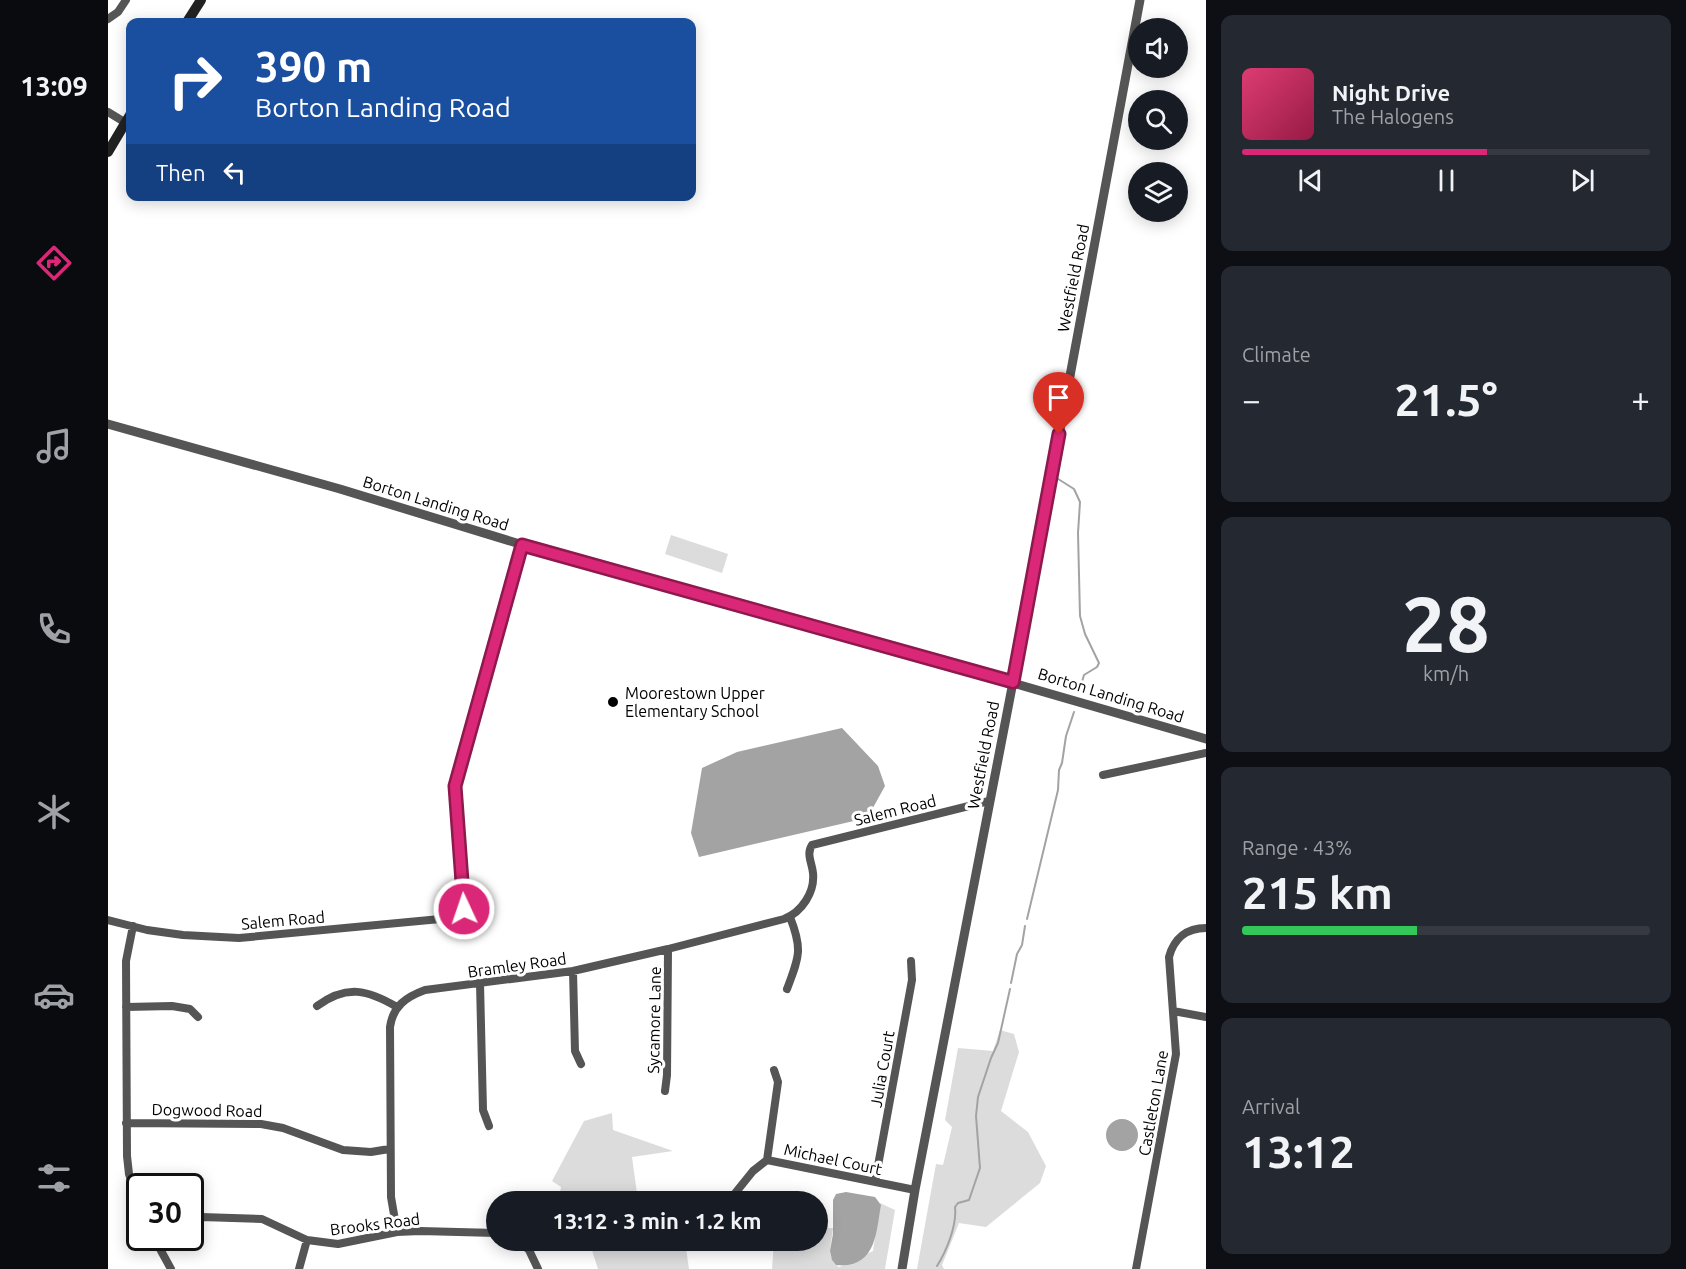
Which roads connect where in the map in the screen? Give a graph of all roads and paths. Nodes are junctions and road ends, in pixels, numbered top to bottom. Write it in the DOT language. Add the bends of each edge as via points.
graph roads {
  1 [pos="126,0"];
  2 [pos="201,0"];
  3 [pos="1140,0"];
  4 [pos="190,18"];
  5 [pos="108,19"];
  6 [pos="108,112"];
  7 [pos="126,118"];
  8 [pos="126,122"];
  9 [pos="108,152"];
  10 [pos="108,424"];
  11 [pos="522,545"];
  12 [pos="1013,682"];
  13 [pos="1206,739"];
  14 [pos="1206,753"];
  15 [pos="1103,775"];
  16 [pos="989,801"];
  17 [pos="790,917"];
  18 [pos="108,920"];
  19 [pos="133,926"];
  20 [pos="1206,928"];
  21 [pos="668,950"];
  22 [pos="911,961"];
  23 [pos="573,971"];
  24 [pos="480,983"];
  25 [pos="787,989"];
  26 [pos="317,1006"];
  27 [pos="126,1007"];
  28 [pos="397,1007"];
  29 [pos="1173,1011"];
  30 [pos="198,1017"];
  31 [pos="1206,1017"];
  32 [pos="581,1064"];
  33 [pos="774,1070"];
  34 [pos="665,1091"];
  35 [pos="126,1123"];
  36 [pos="489,1126"];
  37 [pos="389,1149"];
  38 [pos="767,1160"];
  39 [pos="129,1173"];
  40 [pos="875,1182"];
  41 [pos="915,1190"];
  42 [pos="737,1191"];
  43 [pos="204,1217"];
  44 [pos="397,1232"];
  45 [pos="486,1233"];
  46 [pos="307,1240"];
  47 [pos="161,1251"];
  48 [pos="529,1251"];
  49 [pos="171,1269"];
  50 [pos="299,1269"];
  51 [pos="538,1269"];
  52 [pos="902,1269"];
  53 [pos="1136,1269"];
  1 -- 5 [label="street"];
  2 -- 4 [label="main road"];
  3 -- 12 [label="street, Westfield Road"];
  6 -- 7 [label="street"];
  8 -- 9 [label="main road"];
  10 -- 11 [label="street, Borton Landing Road"];
  11 -- 12 [label="street, Borton Landing Road"];
  11 -- 19 [label="street, Salem Road" via="455,786 465,905 460,914 451,918 238,938 183,935"];
  12 -- 13 [label="street, Borton Landing Road"];
  12 -- 16 [label="street, Westfield Road"];
  14 -- 15 [label="street"];
  16 -- 17 [label="street, Salem Road" via="815,844 809,849 811,889 803,905"];
  16 -- 41 [label="street, Westfield Road"];
  17 -- 21 [label="street, Bramley Road"];
  17 -- 25 [label="street" via="799,952"];
  18 -- 19 [label="street, Salem Road"];
  19 -- 27 [label="street" via="126,961"];
  20 -- 29 [label="street, Castleton Lane" via="1189,931 1172,948 1168,965"];
  21 -- 23 [label="street, Bramley Road"];
  21 -- 34 [label="street, Sycamore Lane"];
  22 -- 40 [label="street, Julia Court" via="912,980"];
  23 -- 24 [label="street, Bramley Road"];
  23 -- 32 [label="street" via="575,1051"];
  24 -- 28 [label="street, Bramley Road" via="425,990 409,996"];
  24 -- 36 [label="street" via="483,1110"];
  26 -- 28 [label="street" via="329,997 362,992"];
  27 -- 30 [label="street" via="172,1006 190,1009"];
  27 -- 35 [label="street"];
  28 -- 37 [label="street" via="390,1027"];
  29 -- 31 [label="street"];
  29 -- 53 [label="street, Castleton Lane" via="1176,1054"];
  33 -- 38 [label="street" via="778,1082"];
  35 -- 37 [label="street, Dogwood Road" via="261,1124 343,1150"];
  35 -- 39 [label="street"];
  37 -- 44 [label="street"];
  38 -- 40 [label="street, Michael Court"];
  38 -- 42 [label="street, Michael Court"];
  40 -- 41 [label="street, Michael Court"];
  41 -- 52 [label="street, Westfield Road"];
  43 -- 46 [label="street, Brooks Road" via="262,1219"];
  44 -- 45 [label="street, Brooks Road"];
  44 -- 46 [label="street, Brooks Road" via="338,1244"];
  46 -- 50 [label="street"];
  47 -- 49 [label="street"];
  48 -- 51 [label="street"];
}
